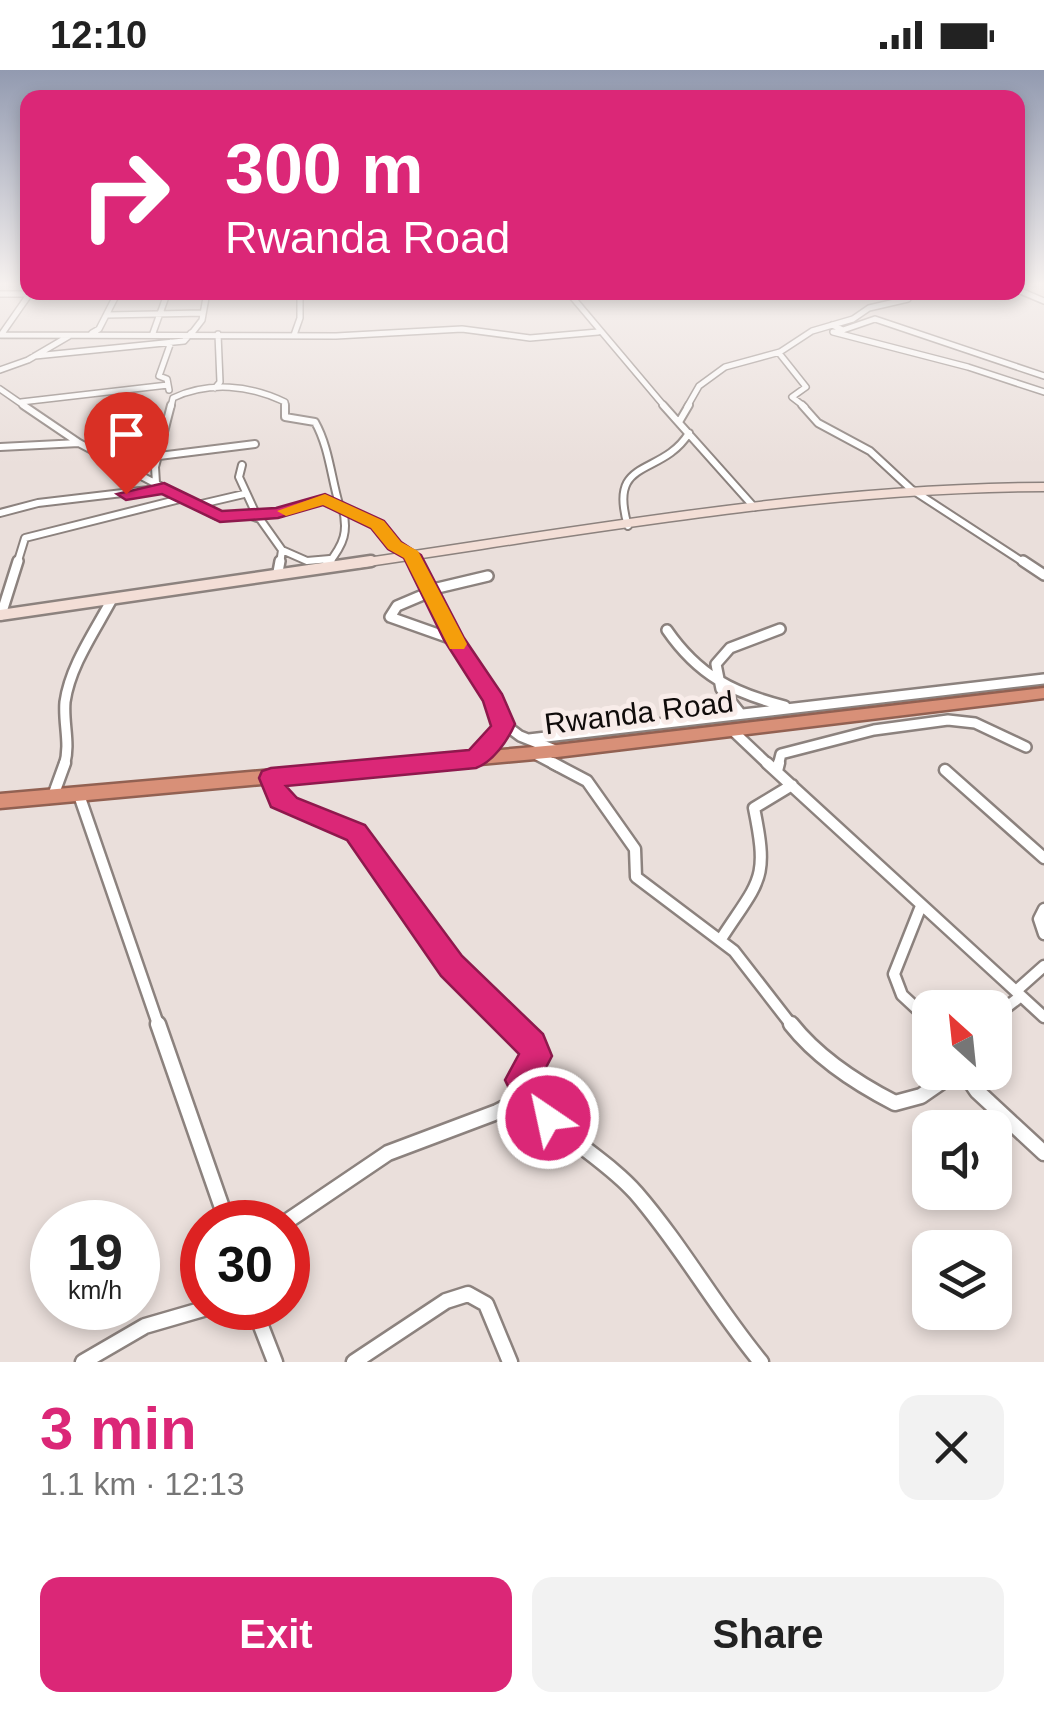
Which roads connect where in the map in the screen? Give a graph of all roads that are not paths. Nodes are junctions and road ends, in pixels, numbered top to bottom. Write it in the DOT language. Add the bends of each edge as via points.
graph roads {
  1 [pos="52,344"];
  2 [pos="154,344"];
  3 [pos="170,344"];
  4 [pos="218,344"];
  5 [pos="609,344"];
  6 [pos="794,344"];
  7 [pos="887,344"];
  8 [pos="952,344"];
  9 [pos="779,353"];
  10 [pos="34,356"];
  11 [pos="0,370"];
  12 [pos="1044,376"];
  13 [pos="168,385"];
  14 [pos="0,389"];
  15 [pos="212,389"];
  16 [pos="1044,392"];
  17 [pos="173,398"];
  18 [pos="21,402"];
  19 [pos="678,422"];
  20 [pos="689,433"];
  21 [pos="79,442"];
  22 [pos="255,444"];
  23 [pos="0,447"];
  24 [pos="159,456"];
  25 [pos="242,465"];
  26 [pos="156,483"];
  27 [pos="1044,487"];
  28 [pos="164,488"];
  29 [pos="911,489"];
  30 [pos="244,494"];
  31 [pos="184,498"];
  32 [pos="197,504"];
  33 [pos="341,505"];
  34 [pos="754,507"];
  35 [pos="0,512"];
  36 [pos="253,515"];
  37 [pos="628,526"];
  38 [pos="282,550"];
  39 [pos="412,555"];
  40 [pos="328,562"];
  41 [pos="278,572"];
  42 [pos="1044,575"];
  43 [pos="488,576"];
  44 [pos="429,591"];
  45 [pos="112,599"];
  46 [pos="0,615"];
  47 [pos="667,630"];
  48 [pos="780,630"];
  49 [pos="454,640"];
  50 [pos="1044,680"];
  51 [pos="718,685"];
  52 [pos="1044,693"];
  53 [pos="792,708"];
  54 [pos="741,714"];
  55 [pos="504,724"];
  56 [pos="732,730"];
  57 [pos="530,746"];
  58 [pos="1026,747"];
  59 [pos="476,758"];
  60 [pos="945,770"];
  61 [pos="778,771"];
  62 [pos="271,778"];
  63 [pos="792,786"];
  64 [pos="79,795"];
  65 [pos="53,796"];
  66 [pos="0,800"];
  67 [pos="1044,858"];
  68 [pos="920,906"];
  69 [pos="1044,908"];
  70 [pos="1044,934"];
  71 [pos="721,939"];
  72 [pos="1044,966"];
  73 [pos="1018,994"];
  74 [pos="1012,1000"];
  75 [pos="912,1005"];
  76 [pos="1044,1017"];
  77 [pos="928,1090"];
  78 [pos="979,1090"];
  79 [pos="528,1096"];
  80 [pos="1044,1154"];
  81 [pos="219,1200"];
  82 [pos="310,1204"];
  83 [pos="180,1316"];
  84 [pos="263,1330"];
  85 [pos="83,1362"];
  86 [pos="275,1362"];
  87 [pos="354,1362"];
  88 [pos="510,1362"];
  89 [pos="761,1362"];
  1 -- 10 [label="street"];
  2 -- 10 [label="street"];
  3 -- 13 [label="street" via="160,376"];
  4 -- 15 [label="street" via="220,382"];
  5 -- 19 [label="street"];
  6 -- 9 [label="street"];
  7 -- 16 [label="street"];
  8 -- 12 [label="street"];
  9 -- 19 [label="street" via="723,368 700,385"];
  9 -- 29 [label="street" via="806,386 792,394 794,401 838,436 862,445"];
  10 -- 11 [label="street"];
  13 -- 17 [label="street"];
  13 -- 18 [label="street"];
  14 -- 18 [label="street"];
  15 -- 17 [label="street"];
  15 -- 33 [label="street" via="265,392 286,404 285,417 312,420"];
  17 -- 24 [label="street"];
  18 -- 21 [label="street"];
  19 -- 20 [label="street"];
  20 -- 34 [label="street"];
  20 -- 37 [label="street" via="679,449 621,488"];
  21 -- 23 [label="street"];
  21 -- 26 [label="street"];
  22 -- 24 [label="street"];
  24 -- 26 [label="street"];
  25 -- 30 [label="street"];
  26 -- 28 [label="street"];
  27 -- 29 [label="street"];
  28 -- 31 [label="street"];
  28 -- 35 [label="street"];
  29 -- 34 [label="street"];
  29 -- 42 [label="street"];
  30 -- 32 [label="street"];
  30 -- 36 [label="street"];
  31 -- 32 [label="street"];
  31 -- 46 [label="street" via="24,538"];
  32 -- 36 [label="street" via="217,516"];
  33 -- 36 [label="street" via="318,499"];
  33 -- 39 [label="street" via="378,524"];
  33 -- 40 [label="street" via="344,544"];
  34 -- 37 [label="street"];
  36 -- 38 [label="street"];
  37 -- 39 [label="street"];
  38 -- 40 [label="street"];
  38 -- 41 [label="street"];
  39 -- 40 [label="street"];
  39 -- 44 [label="street"];
  40 -- 41 [label="street"];
  41 -- 45 [label="street"];
  43 -- 44 [label="street"];
  44 -- 49 [label="street"];
  44 -- 49 [label="street" via="397,606 390,617"];
  45 -- 46 [label="street"];
  45 -- 65 [label="street" via="72,675 65,703 68,754"];
  47 -- 51 [label="street" via="692,666"];
  48 -- 51 [label="street" via="721,654 712,676"];
  49 -- 55 [label="street"];
  50 -- 53 [label="street"];
  51 -- 53 [label="street"];
  51 -- 54 [label="street"];
  52 -- 56 [label="highway, Rwanda Road"];
  53 -- 54 [label="street"];
  54 -- 57 [label="street"];
  55 -- 57 [label="street"];
  55 -- 59 [label="street"];
  56 -- 57 [label="highway, Rwanda Road" via="557,751"];
  56 -- 61 [label="street"];
  57 -- 59 [label="highway, Rwanda Road"];
  57 -- 71 [label="street" via="587,781 636,849 636,877"];
  58 -- 61 [label="street" via="971,721 940,722 787,752 778,755"];
  59 -- 62 [label="highway, Rwanda Road"];
  60 -- 67 [label="street"];
  61 -- 63 [label="street"];
  62 -- 64 [label="highway, Rwanda Road"];
  62 -- 79 [label="street" via="288,806 356,833 451,966 532,1045 536,1056 521,1080"];
  63 -- 68 [label="street"];
  63 -- 71 [label="street" via="754,808 761,877"];
  64 -- 65 [label="highway, Rwanda Road"];
  64 -- 81 [label="street"];
  65 -- 66 [label="highway, Rwanda Road"];
  68 -- 73 [label="street"];
  68 -- 75 [label="street" via="894,974"];
  69 -- 70 [label="street" via="1038,919"];
  71 -- 77 [label="street" via="770,993 792,1030 885,1100 907,1103"];
  72 -- 73 [label="street"];
  73 -- 74 [label="street"];
  73 -- 76 [label="street"];
  78 -- 80 [label="street"];
  79 -- 82 [label="street" via="490,1119 400,1147"];
  79 -- 89 [label="street" via="644,1199 718,1311"];
  83 -- 85 [label="street" via="145,1326"];
  84 -- 86 [label="street"];
  87 -- 88 [label="street" via="446,1301 468,1294 486,1304"];
}
